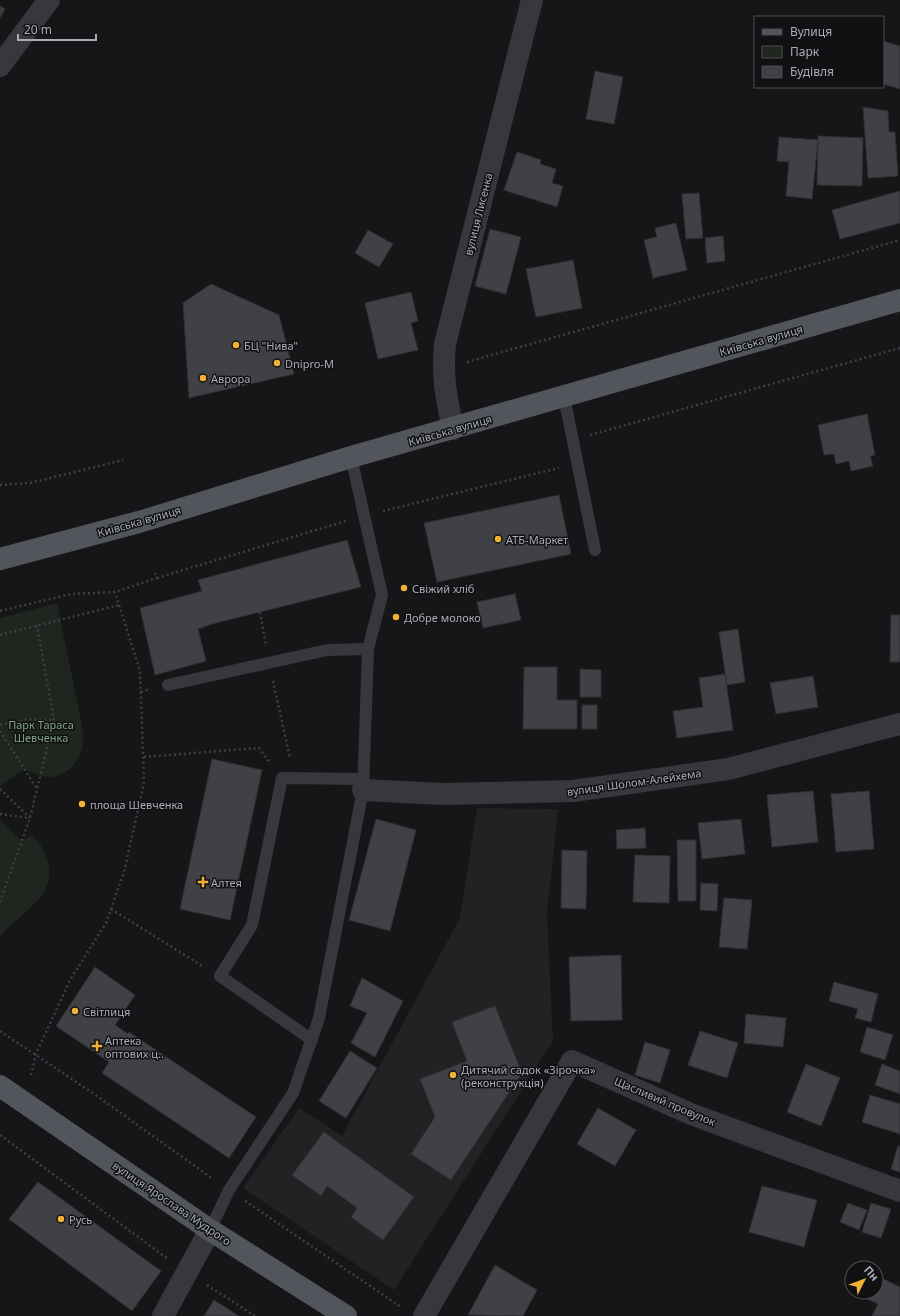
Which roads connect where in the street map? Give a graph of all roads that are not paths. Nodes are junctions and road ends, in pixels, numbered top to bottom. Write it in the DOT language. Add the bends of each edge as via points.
graph roads {
  1 [pos="49,0"];
  2 [pos="532,0"];
  3 [pos="0,66"];
  4 [pos="900,300"];
  5 [pos="564,397"];
  6 [pos="453,429"];
  7 [pos="351,457"];
  8 [pos="595,550"];
  9 [pos="0,559"];
  10 [pos="368,649"];
  11 [pos="168,685"];
  12 [pos="900,724"];
  13 [pos="363,784"];
  14 [pos="312,1040"];
  15 [pos="0,1086"];
  16 [pos="900,1191"];
  17 [pos="210,1230"];
  18 [pos="163,1316"];
  19 [pos="346,1316"];
  20 [pos="424,1316"];
  1 -- 3 [label="street"];
  2 -- 6 [label="street, вулиця Лисенка" via="444,344 442,369"];
  4 -- 5 [label="main road, Київська вулиця"];
  5 -- 6 [label="main road, Київська вулиця"];
  5 -- 8 [label="lane"];
  6 -- 7 [label="main road, Київська вулиця"];
  7 -- 9 [label="main road, Київська вулиця" via="139,522"];
  7 -- 10 [label="lane" via="382,595"];
  10 -- 11 [label="lane" via="327,650"];
  10 -- 13 [label="lane"];
  12 -- 13 [label="street, вулиця Шолом-Алейхема" via="728,769 573,791 443,794"];
  13 -- 14 [label="lane" via="320,1018"];
  13 -- 14 [label="lane" via="288,778 252,925 220,976"];
  14 -- 17 [label="lane" via="293,1093 229,1190"];
  15 -- 17 [label="main road, вулиця Ярослава Мудрого"];
  16 -- 20 [label="street, Щасливий провулок" via="691,1114 572,1061"];
  17 -- 18 [label="street"];
  17 -- 19 [label="main road, вулиця Ярослава Мудрого"];
}
